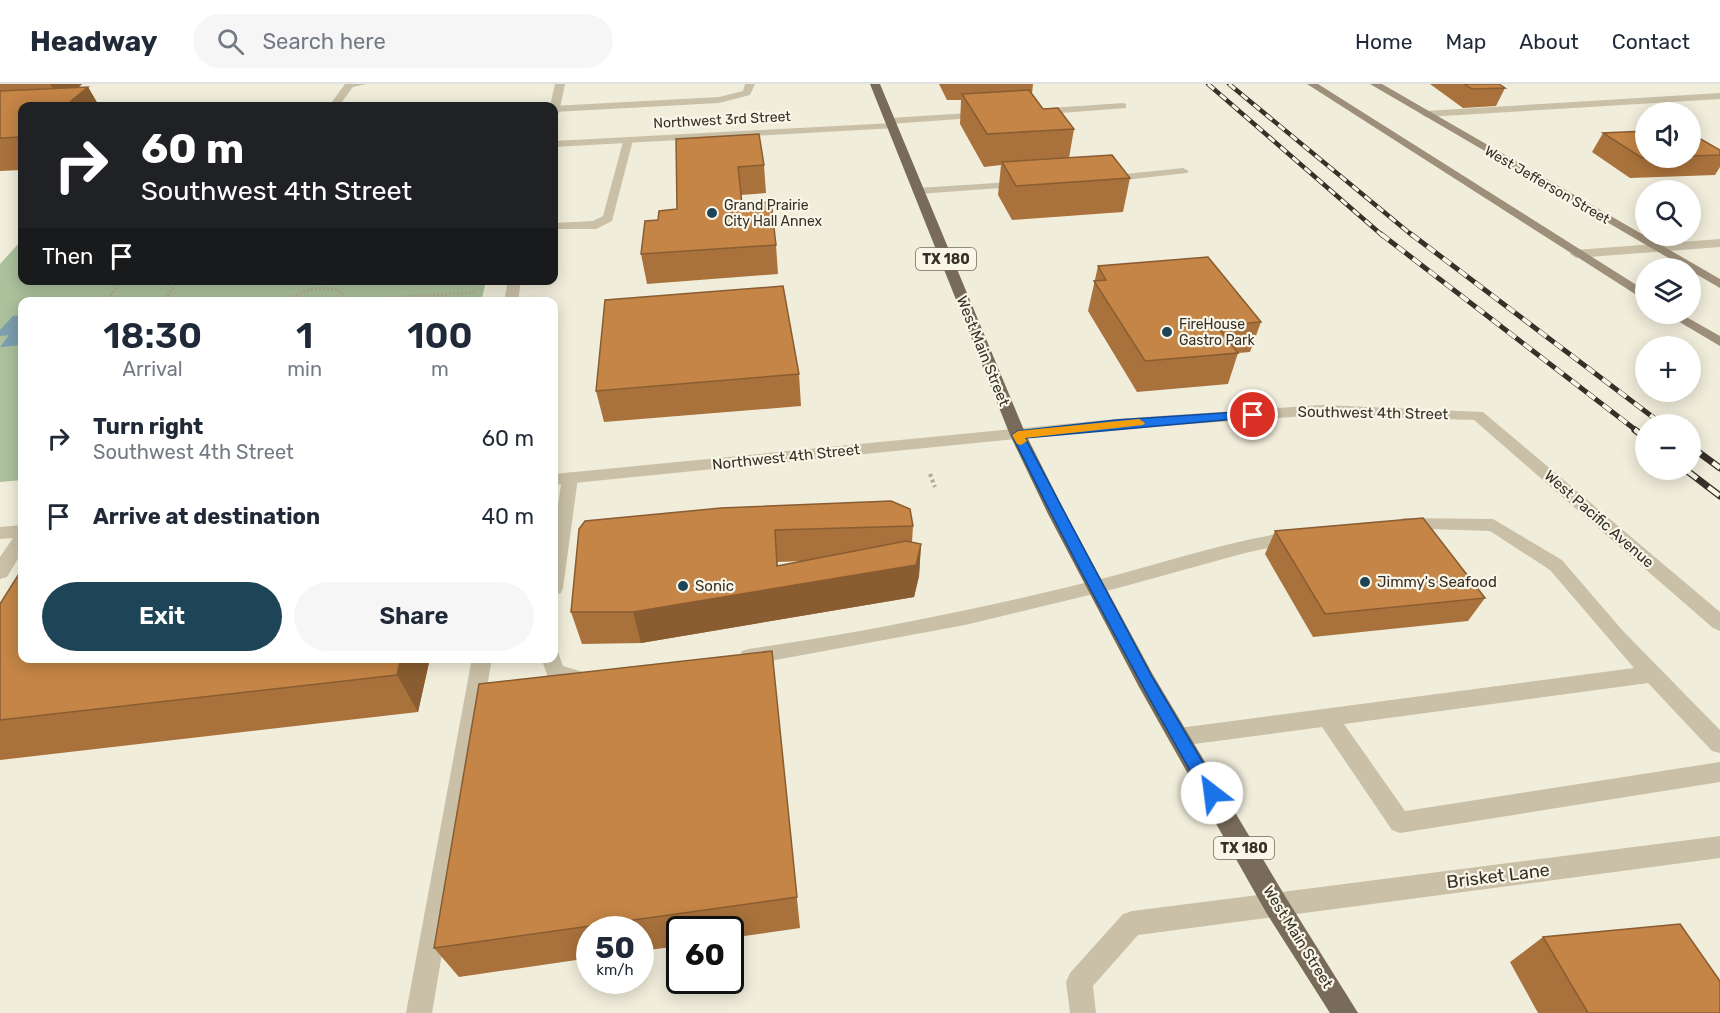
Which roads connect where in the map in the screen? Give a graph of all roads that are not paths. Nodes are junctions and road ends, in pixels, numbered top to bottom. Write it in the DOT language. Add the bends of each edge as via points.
graph roads {
  1 [pos="349,84"];
  2 [pos="361,84"];
  3 [pos="560,84"];
  4 [pos="750,84"];
  5 [pos="874,84"];
  6 [pos="1312,84"];
  7 [pos="1375,84"];
  8 [pos="1720,96"];
  9 [pos="337,102"];
  10 [pos="556,102"];
  11 [pos="1123,106"];
  12 [pos="558,111"];
  13 [pos="1021,113"];
  14 [pos="999,114"];
  15 [pos="1426,114"];
  16 [pos="891,123"];
  17 [pos="628,140"];
  18 [pos="558,144"];
  19 [pos="1183,171"];
  20 [pos="1095,180"];
  21 [pos="1039,183"];
  22 [pos="918,191"];
  23 [pos="558,226"];
  24 [pos="1720,243"];
  25 [pos="1657,248"];
  26 [pos="1576,254"];
  27 [pos="1720,284"];
  28 [pos="1635,290"];
  29 [pos="1689,324"];
  30 [pos="1720,342"];
  31 [pos="1478,415"];
  32 [pos="1018,435"];
  33 [pos="562,479"];
  34 [pos="1381,527"];
  35 [pos="18,531"];
  36 [pos="0,533"];
  37 [pos="558,534"];
  38 [pos="1312,535"];
  39 [pos="18,544"];
  40 [pos="0,572"];
  41 [pos="1096,588"];
  42 [pos="1720,623"];
  43 [pos="728,660"];
  44 [pos="481,663"];
  45 [pos="553,663"];
  46 [pos="1651,674"];
  47 [pos="603,679"];
  48 [pos="1328,718"];
  49 [pos="1179,737"];
  50 [pos="1720,744"];
  51 [pos="1720,772"];
  52 [pos="1720,848"];
  53 [pos="1276,905"];
  54 [pos="419,1013"];
  55 [pos="1083,1013"];
  56 [pos="1345,1013"];
  1 -- 2 [label="street"];
  1 -- 9 [label="street"];
  3 -- 10 [label="street"];
  4 -- 12 [label="street" via="747,93 719,100"];
  5 -- 16 [label="main road, West Main Street / TX 180"];
  6 -- 26 [label="main road"];
  7 -- 15 [label="main road, West Jefferson Street"];
  8 -- 15 [label="street"];
  11 -- 13 [label="street"];
  14 -- 16 [label="street, Northwest 3rd Street"];
  15 -- 25 [label="main road, West Jefferson Street"];
  16 -- 17 [label="street, Northwest 3rd Street"];
  16 -- 22 [label="main road, West Main Street / TX 180"];
  17 -- 18 [label="street, Northwest 3rd Street"];
  17 -- 23 [label="street" via="608,218 596,225"];
  19 -- 20 [label="street"];
  21 -- 22 [label="street"];
  22 -- 32 [label="main road, West Main Street / TX 180"];
  24 -- 25 [label="street"];
  25 -- 26 [label="street"];
  25 -- 27 [label="main road, West Jefferson Street"];
  26 -- 28 [label="main road"];
  29 -- 30 [label="main road"];
  31 -- 32 [label="street, Southwest 4th Street" via="1322,410"];
  31 -- 42 [label="street, West Pacific Avenue"];
  32 -- 33 [label="street, Northwest 4th Street"];
  32 -- 41 [label="main road, West Main Street / TX 180"];
  33 -- 37 [label="street"];
  34 -- 46 [label="street" via="1416,523 1493,525 1556,565"];
  35 -- 36 [label="street"];
  38 -- 41 [label="street" via="1265,541"];
  39 -- 40 [label="street"];
  41 -- 43 [label="street" via="807,649"];
  41 -- 49 [label="main road, West Main Street / TX 180"];
  44 -- 54 [label="street"];
  45 -- 47 [label="street" via="555,671 580,682"];
  46 -- 48 [label="street"];
  46 -- 50 [label="street"];
  48 -- 49 [label="street"];
  48 -- 51 [label="street" via="1400,822"];
  49 -- 53 [label="main road, West Main Street / TX 180"];
  52 -- 53 [label="street, Brisket Lane"];
  53 -- 55 [label="street, Brisket Lane" via="1132,923 1079,982"];
  53 -- 56 [label="main road, West Main Street / TX 180"];
}
